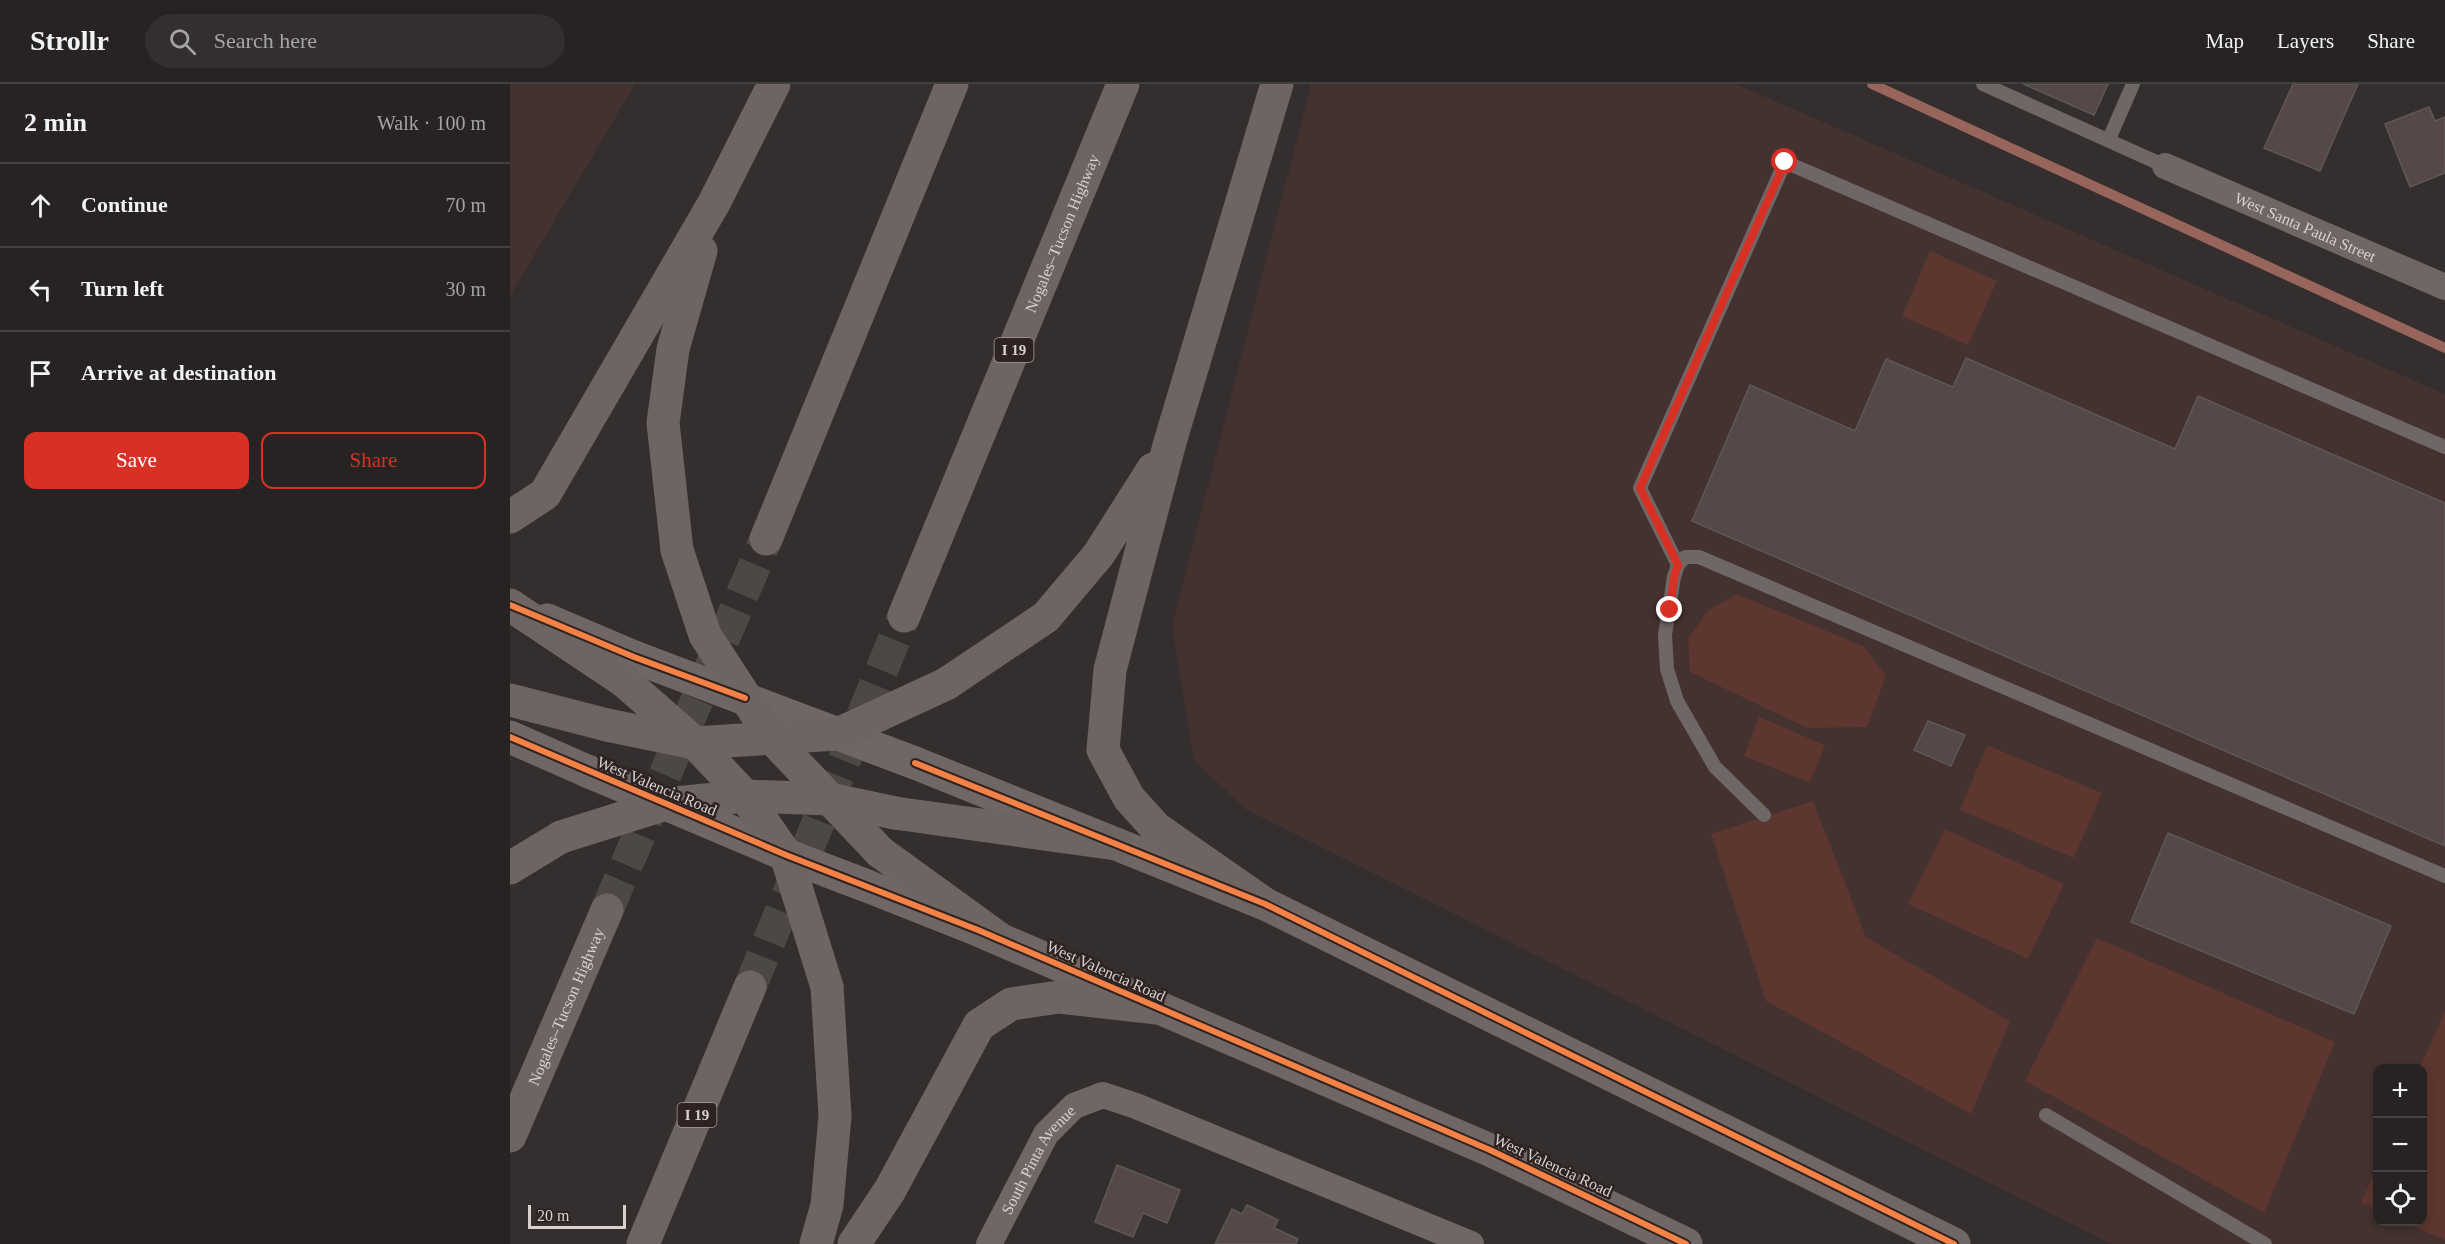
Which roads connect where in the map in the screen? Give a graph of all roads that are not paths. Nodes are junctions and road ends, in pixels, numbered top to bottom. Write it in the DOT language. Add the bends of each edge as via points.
graph roads {
  1 [pos="774,84"];
  2 [pos="952,84"];
  3 [pos="1123,84"];
  4 [pos="1278,84"];
  5 [pos="1983,84"];
  6 [pos="2133,84"];
  7 [pos="2109,139"];
  8 [pos="2165,166"];
  9 [pos="714,203"];
  10 [pos="2445,287"];
  11 [pos="1170,442"];
  12 [pos="2445,447"];
  13 [pos="510,517"];
  14 [pos="766,539"];
  15 [pos="1678,565"];
  16 [pos="510,605"];
  17 [pos="904,616"];
  18 [pos="629,669"];
  19 [pos="745,698"];
  20 [pos="510,700"];
  21 [pos="838,734"];
  22 [pos="510,736"];
  23 [pos="772,738"];
  24 [pos="695,743"];
  25 [pos="745,796"];
  26 [pos="829,799"];
  27 [pos="666,804"];
  28 [pos="1764,815"];
  29 [pos="1116,844"];
  30 [pos="786,855"];
  31 [pos="510,868"];
  32 [pos="2445,876"];
  33 [pos="1265,904"];
  34 [pos="607,910"];
  35 [pos="1000,939"];
  36 [pos="750,987"];
  37 [pos="1157,1008"];
  38 [pos="2046,1115"];
  39 [pos="510,1136"];
  40 [pos="643,1244"];
  41 [pos="816,1244"];
  42 [pos="854,1244"];
  43 [pos="989,1244"];
  44 [pos="1471,1244"];
  45 [pos="1686,1244"];
  46 [pos="1954,1244"];
  47 [pos="2265,1244"];
  1 -- 9 [label="highway"];
  2 -- 14 [label="highway"];
  3 -- 17 [label="highway, Nogales–Tucson Highway / I 19"];
  4 -- 11 [label="highway"];
  5 -- 7 [label="lane"];
  6 -- 7 [label="lane"];
  7 -- 8 [label="lane"];
  8 -- 10 [label="street, West Santa Paula Street"];
  9 -- 13 [label="highway" via="545,494"];
  9 -- 19 [label="highway, bridge" via="673,348 663,423 677,550 705,635"];
  11 -- 21 [label="highway, bridge" via="1099,554 1046,616 946,684"];
  11 -- 33 [label="highway" via="1110,670 1103,750 1129,798 1156,828"];
  12 -- 15 [label="lane" via="1785,162 1640,488"];
  15 -- 28 [label="lane" via="1665,635 1667,669 1677,701 1715,767"];
  15 -- 32 [label="lane" via="1685,557 1699,557"];
  16 -- 18 [label="highway"];
  18 -- 19 [label="main road, bridge"];
  18 -- 24 [label="highway, bridge"];
  19 -- 21 [label="main road, bridge"];
  19 -- 23 [label="highway, bridge"];
  20 -- 24 [label="highway, bridge"];
  21 -- 23 [label="highway, bridge"];
  21 -- 29 [label="main road, bridge"];
  22 -- 27 [label="main road, West Valencia Road, bridge"];
  23 -- 24 [label="highway, bridge"];
  23 -- 26 [label="highway, bridge"];
  24 -- 25 [label="highway, bridge"];
  25 -- 26 [label="highway, bridge"];
  25 -- 27 [label="highway, bridge"];
  25 -- 30 [label="highway, bridge"];
  26 -- 29 [label="highway, bridge" via="896,813"];
  26 -- 35 [label="highway, bridge" via="880,852"];
  27 -- 30 [label="main road, West Valencia Road, bridge"];
  27 -- 31 [label="highway, bridge" via="561,837"];
  29 -- 33 [label="main road"];
  30 -- 35 [label="main road, West Valencia Road, bridge"];
  30 -- 41 [label="highway, bridge" via="827,987 835,1116 827,1205"];
  33 -- 46 [label="main road"];
  34 -- 39 [label="highway, Nogales–Tucson Highway"];
  35 -- 37 [label="main road, West Valencia Road"];
  36 -- 40 [label="highway, I 19"];
  37 -- 42 [label="highway" via="1059,997 1011,1004 979,1025 890,1190"];
  37 -- 45 [label="main road, West Valencia Road" via="1490,1150"];
  38 -- 47 [label="lane"];
  43 -- 44 [label="street, South Pinta Avenue" via="1046,1134 1074,1106 1102,1095"];
}
